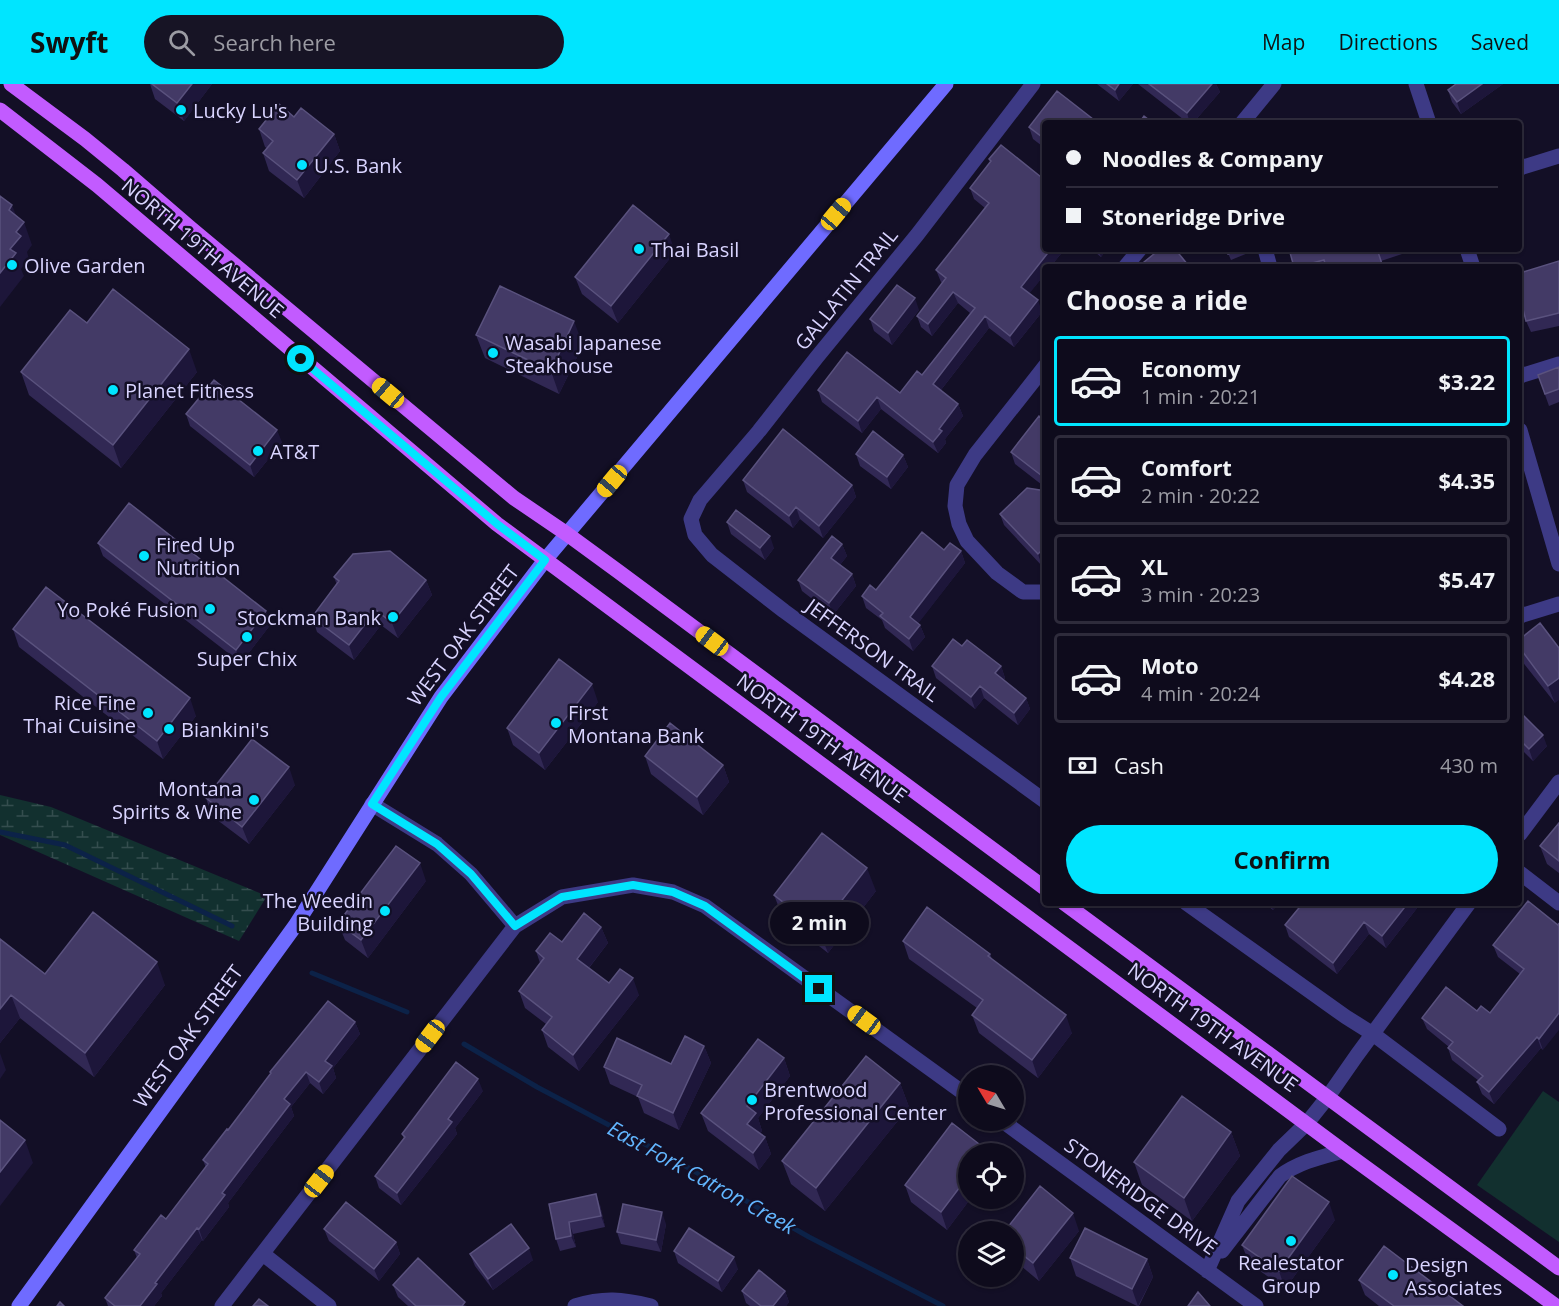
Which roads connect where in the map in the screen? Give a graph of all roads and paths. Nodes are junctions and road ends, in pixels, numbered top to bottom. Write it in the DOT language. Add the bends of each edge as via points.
graph roads {
  1 [pos="11,84"];
  2 [pos="946,84"];
  3 [pos="1033,84"];
  4 [pos="1274,84"];
  5 [pos="1416,84"];
  6 [pos="0,110"];
  7 [pos="1244,120"];
  8 [pos="1429,120"];
  9 [pos="1559,156"];
  10 [pos="1522,167"];
  11 [pos="1138,252"];
  12 [pos="1128,264"];
  13 [pos="1559,364"];
  14 [pos="1042,370"];
  15 [pos="1522,375"];
  16 [pos="1522,436"];
  17 [pos="691,519"];
  18 [pos="1552,519"];
  19 [pos="567,534"];
  20 [pos="545,560"];
  21 [pos="1559,564"];
  22 [pos="1042,592"];
  23 [pos="1559,604"];
  24 [pos="1522,615"];
  25 [pos="1559,782"];
  26 [pos="1042,799"];
  27 [pos="372,804"];
  28 [pos="1522,831"];
  29 [pos="1522,875"];
  30 [pos="1042,886"];
  31 [pos="1559,903"];
  32 [pos="1068,906"];
  33 [pos="1190,906"];
  34 [pos="1462,906"];
  35 [pos="515,926"];
  36 [pos="1373,1034"];
  37 [pos="958,1089"];
  38 [pos="1327,1098"];
  39 [pos="1307,1123"];
  40 [pos="1499,1129"];
  41 [pos="1016,1131"];
  42 [pos="1343,1151"];
  43 [pos="263,1254"];
  44 [pos="1559,1268"];
  45 [pos="1207,1270"];
  46 [pos="19,1306"];
  47 [pos="222,1306"];
  48 [pos="329,1306"];
  49 [pos="575,1306"];
  50 [pos="651,1306"];
  51 [pos="1256,1306"];
  52 [pos="1556,1306"];
  1 -- 19 [label="main road, NORTH 19TH AVENUE" via="123,170 514,498"];
  2 -- 19 [label="main road, WEST OAK STREET"];
  3 -- 17 [label="street, GALLATIN TRAIL" via="910,243 700,500"];
  4 -- 7 [label="street"];
  5 -- 8 [label="street"];
  6 -- 20 [label="main road, NORTH 19TH AVENUE" via="90,179 488,517"];
  9 -- 10 [label="street"];
  11 -- 12 [label="street"];
  13 -- 15 [label="street"];
  14 -- 22 [label="street" via="975,454 957,485 955,506 967,541 997,573 1023,592"];
  16 -- 18 [label="street"];
  17 -- 26 [label="street, JEFFERSON TRAIL" via="695,535 712,555"];
  18 -- 21 [label="street"];
  19 -- 20 [label="main road, WEST OAK STREET"];
  19 -- 30 [label="main road, NORTH 19TH AVENUE"];
  20 -- 27 [label="main road, WEST OAK STREET" via="441,697"];
  20 -- 39 [label="main road, NORTH 19TH AVENUE"];
  23 -- 24 [label="street"];
  25 -- 28 [label="street"];
  27 -- 35 [label="street" via="437,844 471,874"];
  27 -- 46 [label="main road, WEST OAK STREET" via="295,926"];
  29 -- 31 [label="street"];
  32 -- 38 [label="main road, NORTH 19TH AVENUE"];
  33 -- 36 [label="street"];
  34 -- 36 [label="street"];
  35 -- 37 [label="street" via="562,897 633,885 673,892 705,906"];
  35 -- 43 [label="street"];
  36 -- 38 [label="street"];
  36 -- 40 [label="street"];
  38 -- 39 [label="street"];
  38 -- 44 [label="main road, NORTH 19TH AVENUE"];
  39 -- 42 [label="main road, NORTH 19TH AVENUE"];
  39 -- 45 [label="street" via="1279,1150 1238,1201"];
  41 -- 45 [label="street, STONERIDGE DRIVE"];
  42 -- 45 [label="street" via="1311,1160 1280,1176"];
  42 -- 52 [label="main road, NORTH 19TH AVENUE"];
  43 -- 47 [label="street"];
  43 -- 48 [label="street"];
  45 -- 51 [label="street, STONERIDGE DRIVE"];
  49 -- 50 [label="street" via="607,1299"];
}
